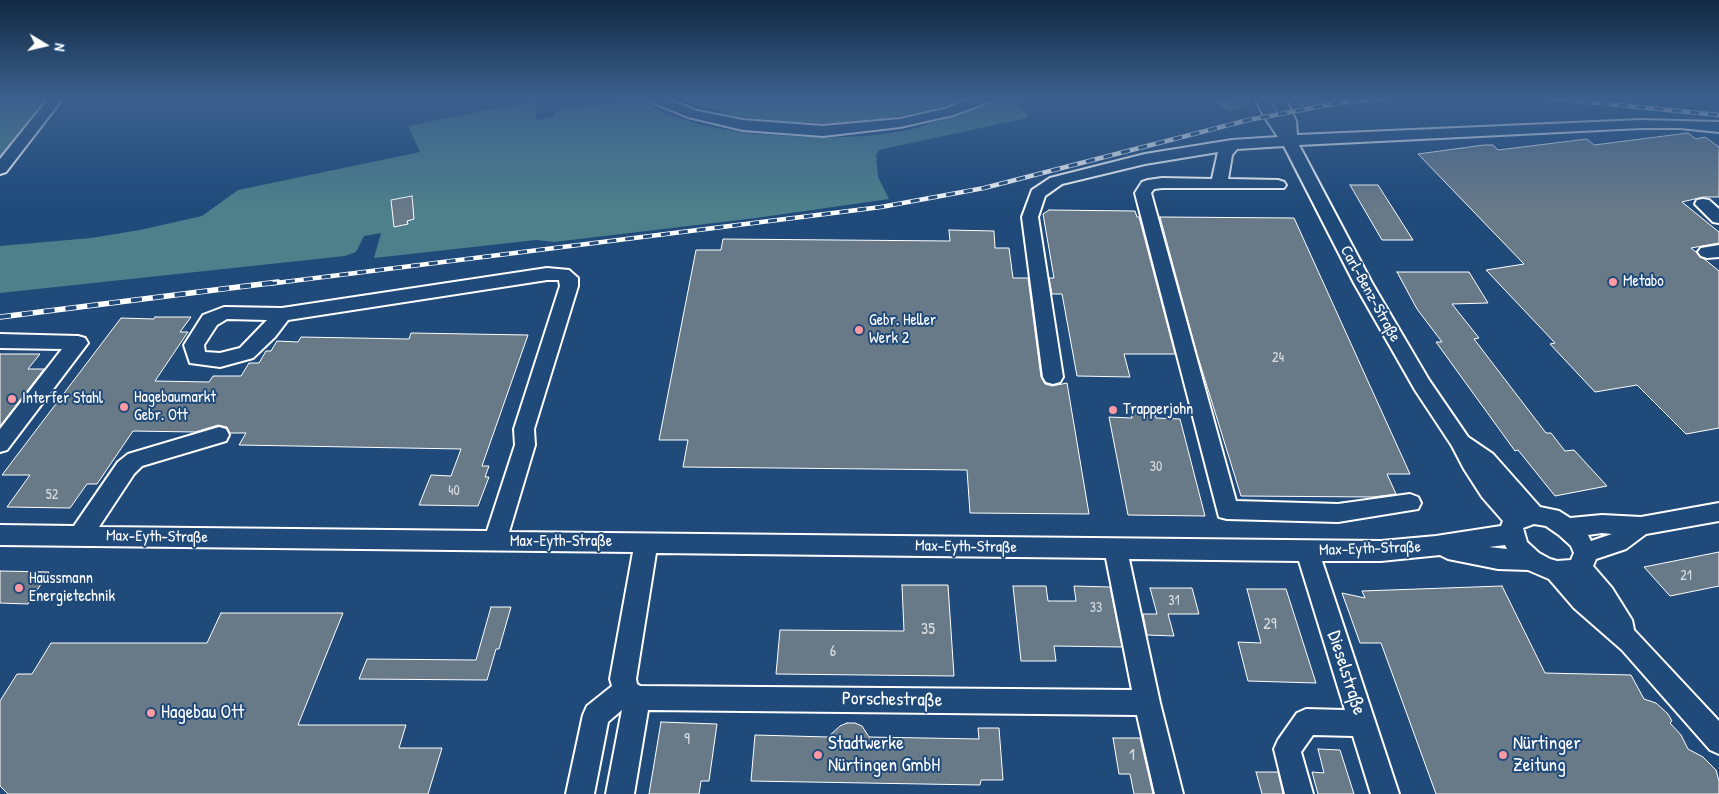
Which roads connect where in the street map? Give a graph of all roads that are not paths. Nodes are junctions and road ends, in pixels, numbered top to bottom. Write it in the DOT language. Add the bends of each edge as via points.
graph roads {
  1 [pos="27,135"];
  2 [pos="1285,135"];
  3 [pos="1289,135"];
  4 [pos="1412,135"];
  5 [pos="1289,141"];
  6 [pos="1232,145"];
  7 [pos="0,169"];
  8 [pos="1219,184"];
  9 [pos="1278,185"];
  10 [pos="1703,204"];
  11 [pos="1719,218"];
  12 [pos="282,314"];
  13 [pos="0,341"];
  14 [pos="1053,377"];
  15 [pos="219,435"];
  16 [pos="0,444"];
  17 [pos="1410,503"];
  18 [pos="1719,512"];
  19 [pos="1521,523"];
  20 [pos="1641,526"];
  21 [pos="1567,528"];
  22 [pos="0,535"];
  23 [pos="80,536"];
  24 [pos="495,542"];
  25 [pos="646,542"];
  26 [pos="1436,546"];
  27 [pos="1116,550"];
  28 [pos="1307,551"];
  29 [pos="1531,560"];
  30 [pos="1574,564"];
  31 [pos="631,694"];
  32 [pos="1147,703"];
  33 [pos="1362,723"];
  34 [pos="1719,742"];
  35 [pos="580,794"];
  36 [pos="620,794"];
  37 [pos="1169,794"];
  38 [pos="1299,794"];
  39 [pos="1385,794"];
  1 -- 7 [label="street"];
  2 -- 5 [label="street"];
  3 -- 5 [label="street"];
  4 -- 5 [label="street"];
  5 -- 6 [label="street"];
  5 -- 19 [label="street, Carl-Benz-Straße" via="1363,283 1422,385 1490,490"];
  6 -- 8 [label="street" via="1224,154"];
  6 -- 14 [label="street" via="1144,159 1056,181 1038,194 1030,217"];
  8 -- 9 [label="street"];
  8 -- 17 [label="street" via="1162,183 1148,185 1143,193 1227,510 1338,513"];
  10 -- 11 [label="street"];
  12 -- 24 [label="street, Max-Eyth-Straße" via="547,274 563,274 569,278 570,286 524,429 524,445"];
  13 -- 16 [label="street" via="78,343"];
  15 -- 23 [label="street" via="135,460 126,468"];
  18 -- 20 [label="street"];
  19 -- 21 [label="street, Carl-Benz-Straße" via="1551,518"];
  19 -- 26 [label="street, Max-Eyth-Straße"];
  19 -- 29 [label="street, Carl-Benz-Straße" via="1518,548"];
  20 -- 21 [label="street" via="1602,524"];
  20 -- 30 [label="street" via="1618,542"];
  21 -- 30 [label="street, Carl-Benz-Straße" via="1579,540"];
  22 -- 23 [label="street, Max-Eyth-Straße"];
  23 -- 24 [label="street, Max-Eyth-Straße"];
  24 -- 25 [label="street, Max-Eyth-Straße"];
  25 -- 27 [label="street, Max-Eyth-Straße"];
  25 -- 31 [label="street" via="624,679"];
  26 -- 28 [label="street, Max-Eyth-Straße" via="1381,551"];
  26 -- 29 [label="street, Max-Eyth-Straße" via="1498,558"];
  27 -- 28 [label="street, Max-Eyth-Straße"];
  27 -- 32 [label="street"];
  28 -- 33 [label="street, Dieselstraße"];
  29 -- 30 [label="street, Carl-Benz-Straße" via="1544,567"];
  30 -- 34 [label="street, Carl-Benz-Straße" via="1582,600 1631,642"];
  31 -- 32 [label="street, Porschestraße"];
  31 -- 35 [label="street" via="596,715"];
  31 -- 36 [label="street"];
  32 -- 37 [label="street"];
  33 -- 38 [label="street" via="1306,722 1287,749"];
  33 -- 39 [label="street, Dieselstraße"];
}
